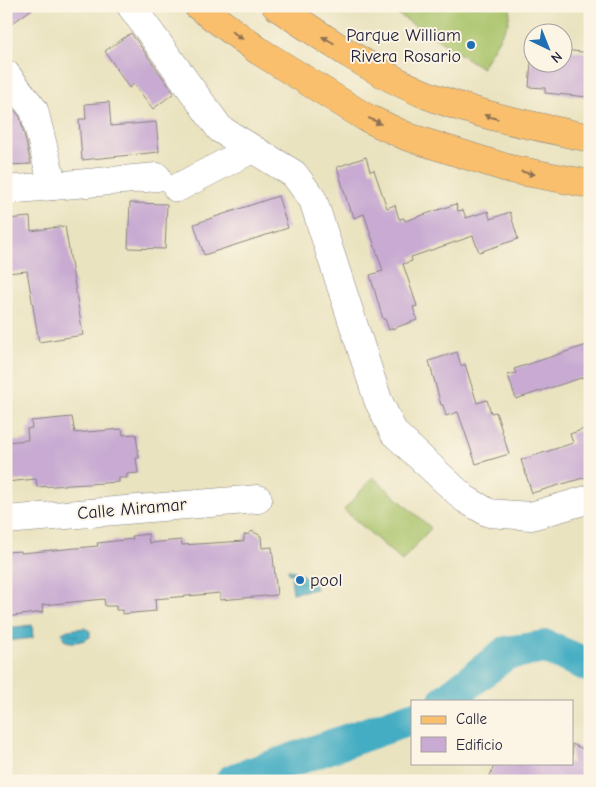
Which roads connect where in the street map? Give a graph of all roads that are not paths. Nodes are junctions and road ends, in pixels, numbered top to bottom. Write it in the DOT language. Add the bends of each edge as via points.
graph roads {
  1 [pos="131,6"];
  2 [pos="198,6"];
  3 [pos="276,6"];
  4 [pos="6,74"];
  5 [pos="590,138"];
  6 [pos="252,148"];
  7 [pos="590,184"];
  8 [pos="53,186"];
  9 [pos="6,190"];
  10 [pos="258,499"];
  11 [pos="590,499"];
  12 [pos="6,520"];
  1 -- 6 [label="street" via="220,129"];
  2 -- 7 [label="main road, one-way" via="259,51 365,117 408,137 510,169"];
  5 -- 3 [label="main road, one-way" via="494,118 426,94 319,35"];
  4 -- 8 [label="street" via="34,110"];
  6 -- 8 [label="street" via="167,183 106,181"];
  6 -- 11 [label="street" via="294,174 313,200 378,400 394,433 465,499 489,512 531,516"];
  8 -- 9 [label="street"];
  10 -- 12 [label="street, Calle Miramar"];
}
